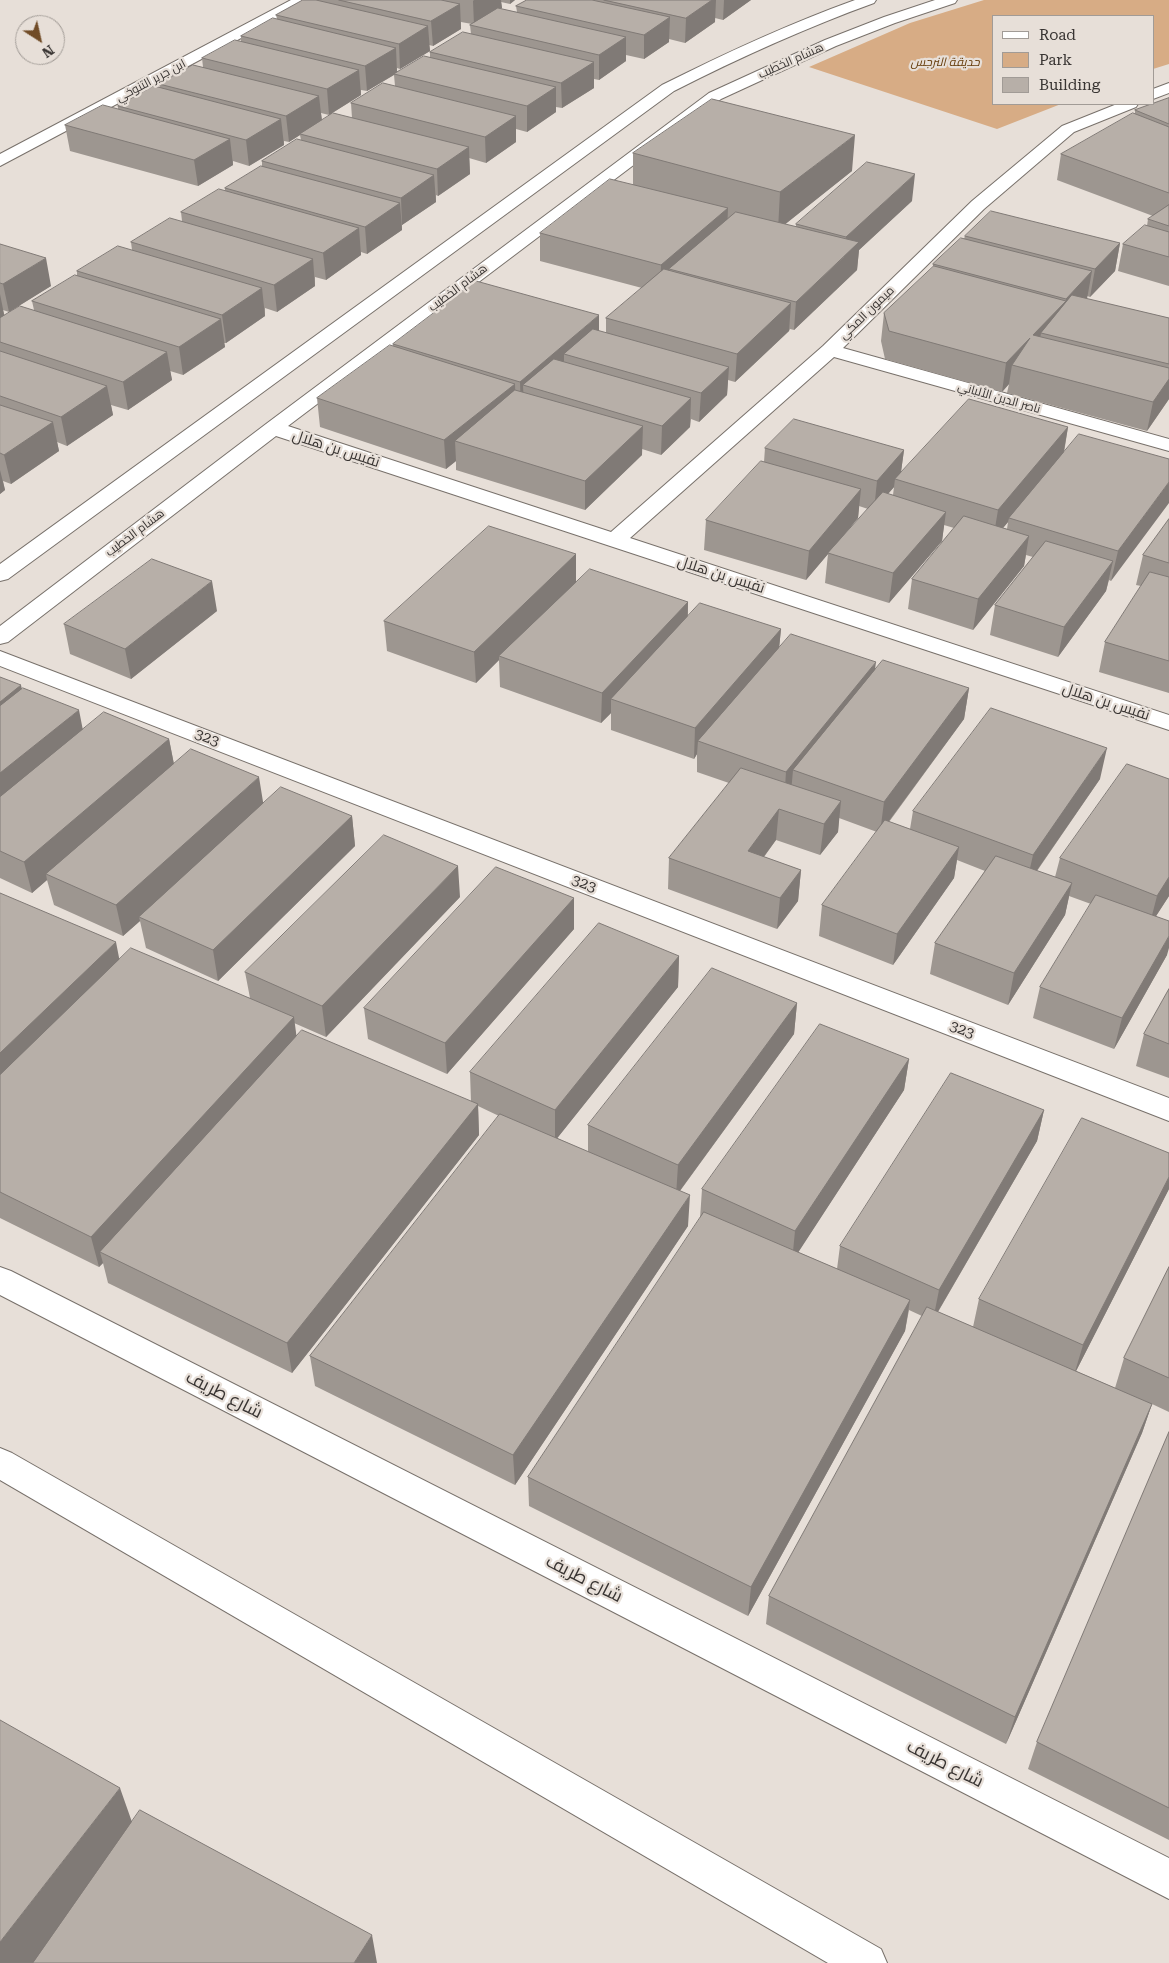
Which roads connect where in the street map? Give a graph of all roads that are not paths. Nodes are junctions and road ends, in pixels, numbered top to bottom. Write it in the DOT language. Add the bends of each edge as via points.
graph roads {
  1 [pos="302,0"];
  2 [pos="869,0"];
  3 [pos="950,0"];
  4 [pos="1169,88"];
  5 [pos="1154,94"];
  6 [pos="1128,105"];
  7 [pos="0,161"];
  8 [pos="487,218"];
  9 [pos="534,231"];
  10 [pos="830,350"];
  11 [pos="273,428"];
  12 [pos="1169,445"];
  13 [pos="615,540"];
  14 [pos="0,574"];
  15 [pos="0,637"];
  16 [pos="0,658"];
  17 [pos="1169,723"];
  18 [pos="1169,1110"];
  19 [pos="0,1280"];
  20 [pos="0,1463"];
  21 [pos="1169,1879"];
  22 [pos="867,1963"];
  1 -- 7 [label="street, ابن جرير التنوخي"];
  2 -- 8 [label="street, هشام الخطيب" via="810,20 668,88"];
  3 -- 9 [label="street, هشام الخطيب" via="869,27 715,96"];
  4 -- 5 [label="street"];
  6 -- 10 [label="street, ميمون المكي" via="1068,129 978,205"];
  8 -- 9 [label="street"];
  8 -- 14 [label="street, هشام الخطيب"];
  9 -- 11 [label="street, هشام الخطيب"];
  10 -- 12 [label="street, ناصر الدين الألباني"];
  10 -- 13 [label="street, ميمون المكي"];
  11 -- 13 [label="street, نفيس بن هلال"];
  11 -- 15 [label="street, هشام الخطيب"];
  13 -- 17 [label="street, نفيس بن هلال"];
  16 -- 18 [label="street, 323"];
  19 -- 21 [label="street, شارع طريف"];
  20 -- 22 [label="street"];
}
